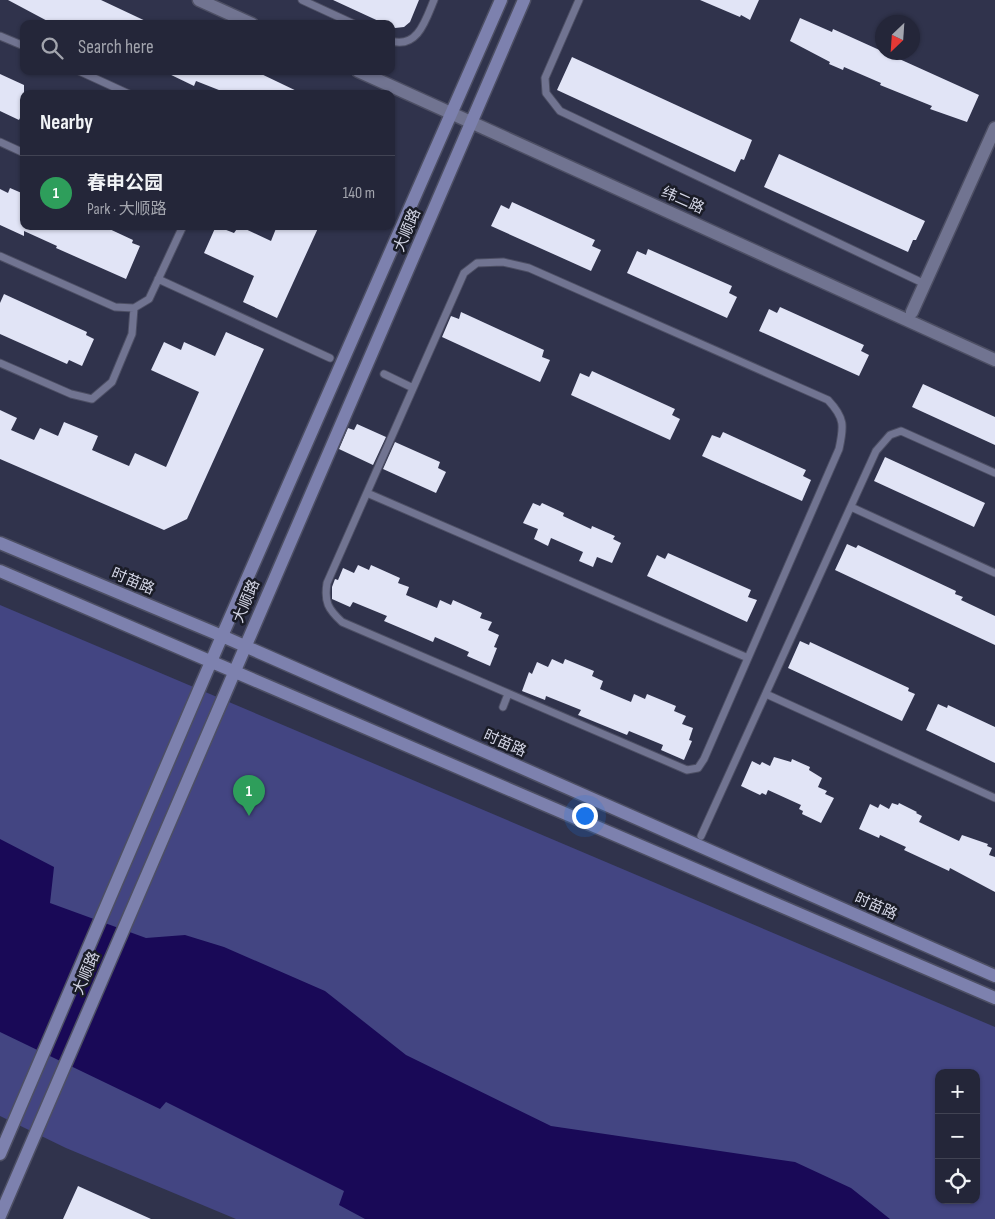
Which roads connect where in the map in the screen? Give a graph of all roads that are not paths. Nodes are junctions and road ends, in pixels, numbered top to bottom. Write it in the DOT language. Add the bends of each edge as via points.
graph roads {
  1 [pos="199,0"];
  2 [pos="302,0"];
  3 [pos="434,0"];
  4 [pos="501,0"];
  5 [pos="524,0"];
  6 [pos="579,0"];
  7 [pos="243,20"];
  8 [pos="345,20"];
  9 [pos="0,36"];
  10 [pos="395,41"];
  11 [pos="20,44"];
  12 [pos="88,75"];
  13 [pos="367,75"];
  14 [pos="119,90"];
  15 [pos="451,113"];
  16 [pos="471,122"];
  17 [pos="995,128"];
  18 [pos="0,142"];
  19 [pos="20,151"];
  20 [pos="181,230"];
  21 [pos="0,256"];
  22 [pos="158,279"];
  23 [pos="925,284"];
  24 [pos="134,308"];
  25 [pos="912,312"];
  26 [pos="330,358"];
  27 [pos="995,360"];
  28 [pos="0,363"];
  29 [pos="384,374"];
  30 [pos="413,388"];
  31 [pos="995,473"];
  32 [pos="367,493"];
  33 [pos="851,507"];
  34 [pos="0,543"];
  35 [pos="0,571"];
  36 [pos="995,573"];
  37 [pos="222,636"];
  38 [pos="748,658"];
  39 [pos="212,661"];
  40 [pos="234,670"];
  41 [pos="508,694"];
  42 [pos="766,694"];
  43 [pos="503,707"];
  44 [pos="995,798"];
  45 [pos="701,836"];
  46 [pos="995,976"];
  47 [pos="995,998"];
  48 [pos="0,1154"];
  49 [pos="0,1216"];
  1 -- 7 [label="street"];
  2 -- 8 [label="lane"];
  3 -- 10 [label="lane" via="420,32 408,41"];
  4 -- 15 [label="street, 大顺路"];
  5 -- 16 [label="street, 大顺路"];
  6 -- 23 [label="lane" via="544,78 546,93 560,111"];
  9 -- 11 [label="lane"];
  12 -- 14 [label="lane"];
  13 -- 15 [label="street, 纬二路"];
  15 -- 16 [label="street, 纬二路"];
  15 -- 37 [label="street, 大顺路"];
  16 -- 27 [label="street, 纬二路"];
  16 -- 40 [label="street, 大顺路"];
  17 -- 23 [label="street"];
  18 -- 19 [label="lane"];
  20 -- 22 [label="lane"];
  21 -- 24 [label="lane" via="115,307"];
  22 -- 24 [label="lane" via="149,299"];
  22 -- 26 [label="lane"];
  23 -- 25 [label="street"];
  24 -- 28 [label="lane" via="132,334 112,382 92,399 71,394"];
  29 -- 30 [label="lane"];
  30 -- 32 [label="lane"];
  30 -- 38 [label="lane" via="464,273 478,263 503,262 529,268 828,400 839,412 844,429 839,449"];
  31 -- 33 [label="lane" via="901,431 890,435 876,450"];
  32 -- 38 [label="lane"];
  32 -- 41 [label="lane" via="327,583 325,598 329,611 342,622"];
  33 -- 36 [label="lane"];
  33 -- 42 [label="lane"];
  34 -- 37 [label="street, 时苗路"];
  35 -- 39 [label="street"];
  37 -- 39 [label="street, 大顺路"];
  37 -- 46 [label="street, 时苗路"];
  38 -- 41 [label="lane" via="704,759 698,768 687,770"];
  39 -- 40 [label="street"];
  39 -- 48 [label="street, 大顺路"];
  40 -- 47 [label="street"];
  40 -- 49 [label="street, 大顺路"];
  41 -- 43 [label="lane"];
  42 -- 44 [label="lane"];
  42 -- 45 [label="lane"];
}
